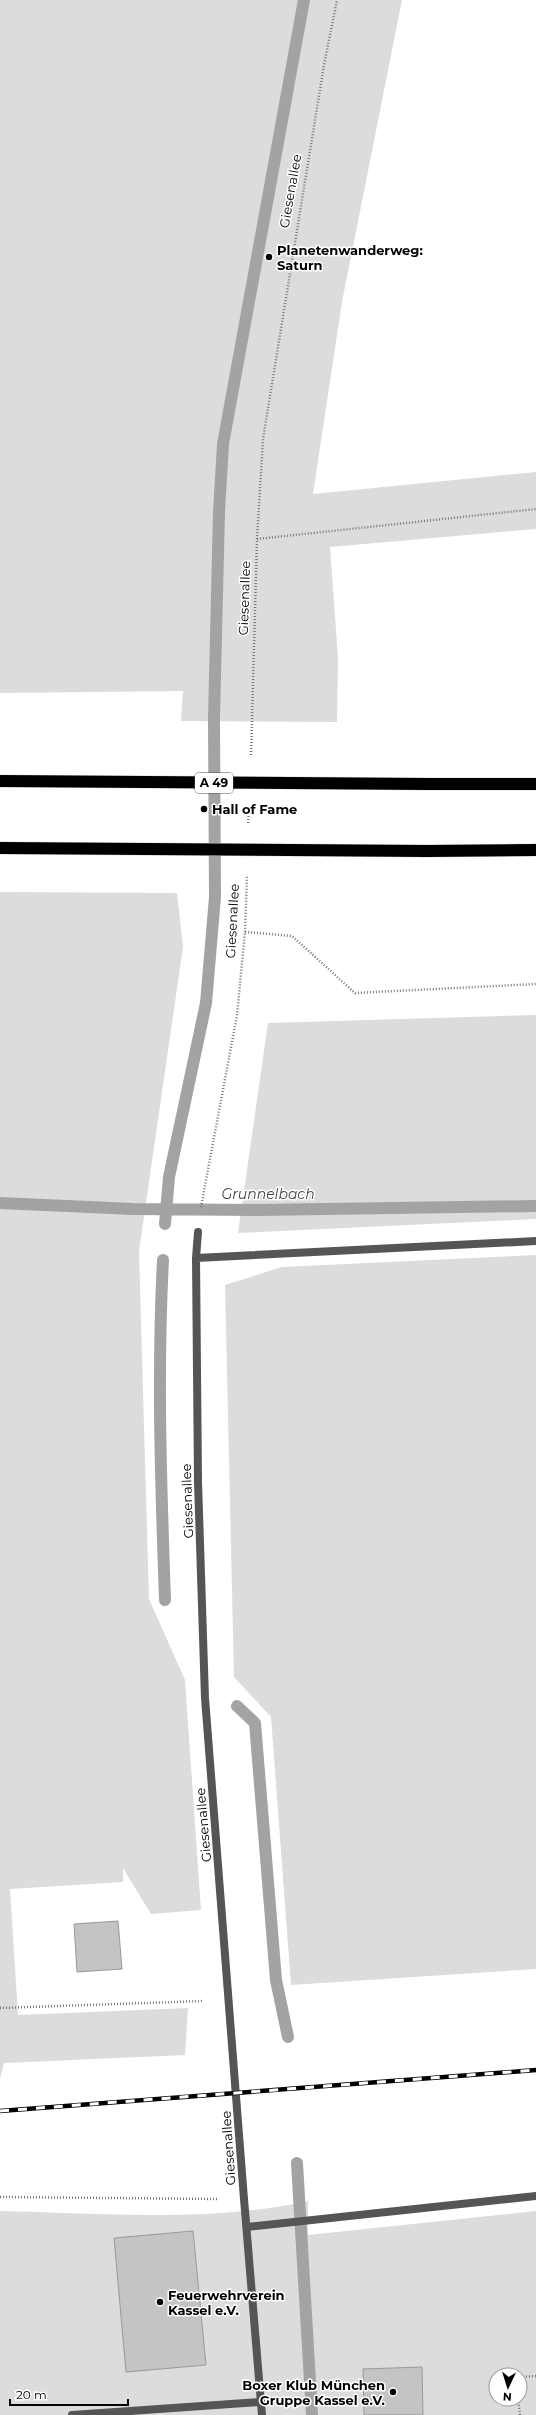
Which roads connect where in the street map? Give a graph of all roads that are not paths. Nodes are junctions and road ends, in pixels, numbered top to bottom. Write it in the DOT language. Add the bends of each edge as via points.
graph roads {
  1 [pos="0,781"];
  2 [pos="536,784"];
  3 [pos="0,848"];
  4 [pos="536,850"];
  5 [pos="198,1232"];
  6 [pos="536,1241"];
  7 [pos="196,1258"];
  8 [pos="536,2196"];
  9 [pos="247,2227"];
  10 [pos="261,2402"];
  11 [pos="72,2415"];
  12 [pos="262,2415"];
  1 -- 2 [label="highway, A 49, bridge"];
  3 -- 4 [label="highway, bridge"];
  5 -- 7 [label="street, Giesenallee"];
  6 -- 7 [label="street"];
  7 -- 9 [label="street, Giesenallee" via="198,1482 205,1698"];
  8 -- 9 [label="street"];
  9 -- 10 [label="street, Giesenallee"];
  10 -- 11 [label="street"];
  10 -- 12 [label="street, Giesenallee"];
}
